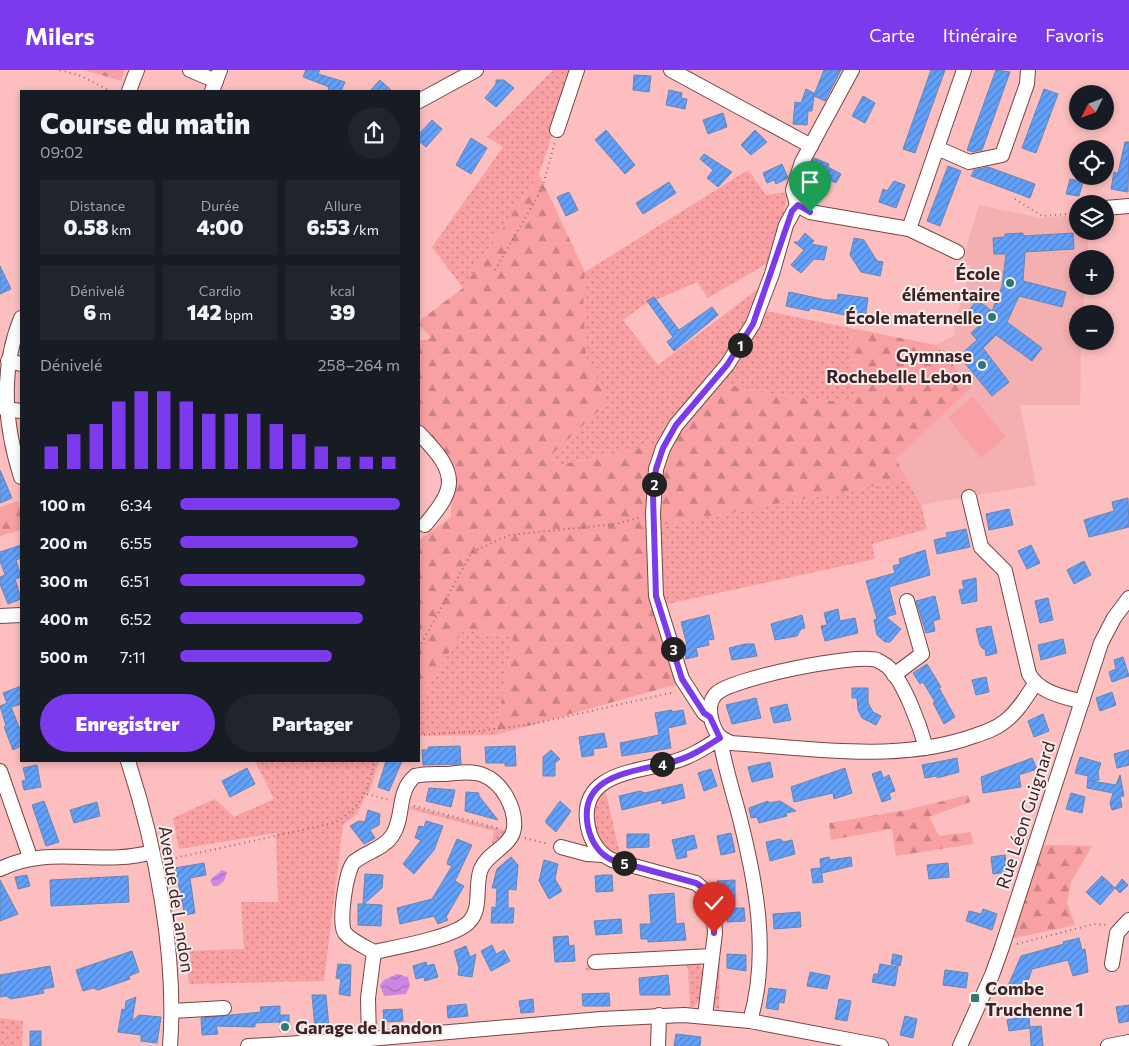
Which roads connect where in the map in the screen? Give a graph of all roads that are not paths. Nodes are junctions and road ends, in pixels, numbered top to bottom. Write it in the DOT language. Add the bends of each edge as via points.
graph roads {
  1 [pos="137,70"];
  2 [pos="190,70"];
  3 [pos="476,70"];
  4 [pos="577,70"];
  5 [pos="671,70"];
  6 [pos="852,70"];
  7 [pos="964,70"];
  8 [pos="1028,70"];
  9 [pos="216,81"];
  10 [pos="129,90"];
  11 [pos="420,100"];
  12 [pos="557,130"];
  13 [pos="811,146"];
  14 [pos="937,148"];
  15 [pos="798,205"];
  16 [pos="1129,206"];
  17 [pos="1114,207"];
  18 [pos="908,229"];
  19 [pos="957,252"];
  20 [pos="20,324"];
  21 [pos="14,362"];
  22 [pos="5,409"];
  23 [pos="20,411"];
  24 [pos="420,434"];
  25 [pos="20,474"];
  26 [pos="969,497"];
  27 [pos="425,525"];
  28 [pos="1129,598"];
  29 [pos="907,600"];
  30 [pos="20,614"];
  31 [pos="0,616"];
  32 [pos="894,675"];
  33 [pos="1035,684"];
  34 [pos="1082,702"];
  35 [pos="710,717"];
  36 [pos="720,738"];
  37 [pos="926,748"];
  38 [pos="128,762"];
  39 [pos="0,771"];
  40 [pos="562,847"];
  41 [pos="152,852"];
  42 [pos="603,855"];
  43 [pos="30,857"];
  44 [pos="0,869"];
  45 [pos="1129,920"];
  46 [pos="374,952"];
  47 [pos="712,956"];
  48 [pos="595,962"];
  49 [pos="1112,964"];
  50 [pos="224,1008"];
  51 [pos="172,1011"];
  52 [pos="659,1015"];
  53 [pos="705,1016"];
  54 [pos="750,1021"];
  55 [pos="370,1039"];
  56 [pos="440,1039"];
  57 [pos="1129,1042"];
  58 [pos="170,1046"];
  59 [pos="248,1046"];
  60 [pos="658,1046"];
  61 [pos="881,1046"];
  62 [pos="960,1046"];
  63 [pos="1108,1046"];
  1 -- 10 [label="street"];
  2 -- 9 [label="street"];
  3 -- 11 [label="street"];
  4 -- 12 [label="street"];
  5 -- 13 [label="street"];
  6 -- 13 [label="street"];
  7 -- 14 [label="street"];
  8 -- 14 [label="street" via="1027,84 1002,155 969,162"];
  13 -- 15 [label="street" via="802,162 794,190"];
  14 -- 18 [label="street"];
  15 -- 18 [label="street" via="810,212"];
  15 -- 35 [label="street" via="786,225 753,324 727,365 676,425 656,469 653,513 656,596 682,679"];
  16 -- 17 [label="street"];
  18 -- 19 [label="street"];
  20 -- 21 [label="street"];
  21 -- 22 [label="street"];
  22 -- 23 [label="street"];
  22 -- 25 [label="street"];
  24 -- 27 [label="street" via="444,464 448,478 444,499"];
  26 -- 33 [label="street" via="980,547 1005,571 1029,674"];
  28 -- 34 [label="street, Rue Léon Guignard" via="1107,630"];
  29 -- 32 [label="street" via="922,654"];
  30 -- 31 [label="street"];
  32 -- 35 [label="street" via="876,660 783,671 717,693 710,704"];
  32 -- 37 [label="street" via="916,714"];
  33 -- 34 [label="street"];
  33 -- 37 [label="street" via="1012,715 994,729"];
  34 -- 62 [label="street, Rue Léon Guignard" via="1002,947"];
  35 -- 36 [label="street"];
  36 -- 37 [label="street" via="731,743 866,752"];
  36 -- 42 [label="street" via="683,758 612,776 602,783 588,804 587,820 589,833"];
  36 -- 54 [label="street" via="756,895 760,944 758,996"];
  38 -- 41 [label="street, Avenue de Landon"];
  39 -- 43 [label="street"];
  40 -- 42 [label="street"];
  41 -- 43 [label="street" via="125,857"];
  41 -- 51 [label="street, Avenue de Landon" via="168,956"];
  42 -- 47 [label="street" via="696,883 707,891 713,902"];
  43 -- 44 [label="street"];
  45 -- 49 [label="street" via="1118,930"];
  46 -- 46 [label="street" via="454,931 472,918 480,870 508,840 514,828 510,802 489,778 474,773 415,776 404,791 393,836 354,863 348,872 342,928 345,934"];
  46 -- 55 [label="street" via="368,998"];
  47 -- 48 [label="street"];
  47 -- 53 [label="street"];
  50 -- 51 [label="street"];
  51 -- 58 [label="street, Avenue de Landon"];
  52 -- 53 [label="street"];
  52 -- 56 [label="street"];
  52 -- 60 [label="street"];
  53 -- 54 [label="street"];
  54 -- 61 [label="street"];
  55 -- 56 [label="street"];
  55 -- 59 [label="street"];
  57 -- 63 [label="street"];
}
